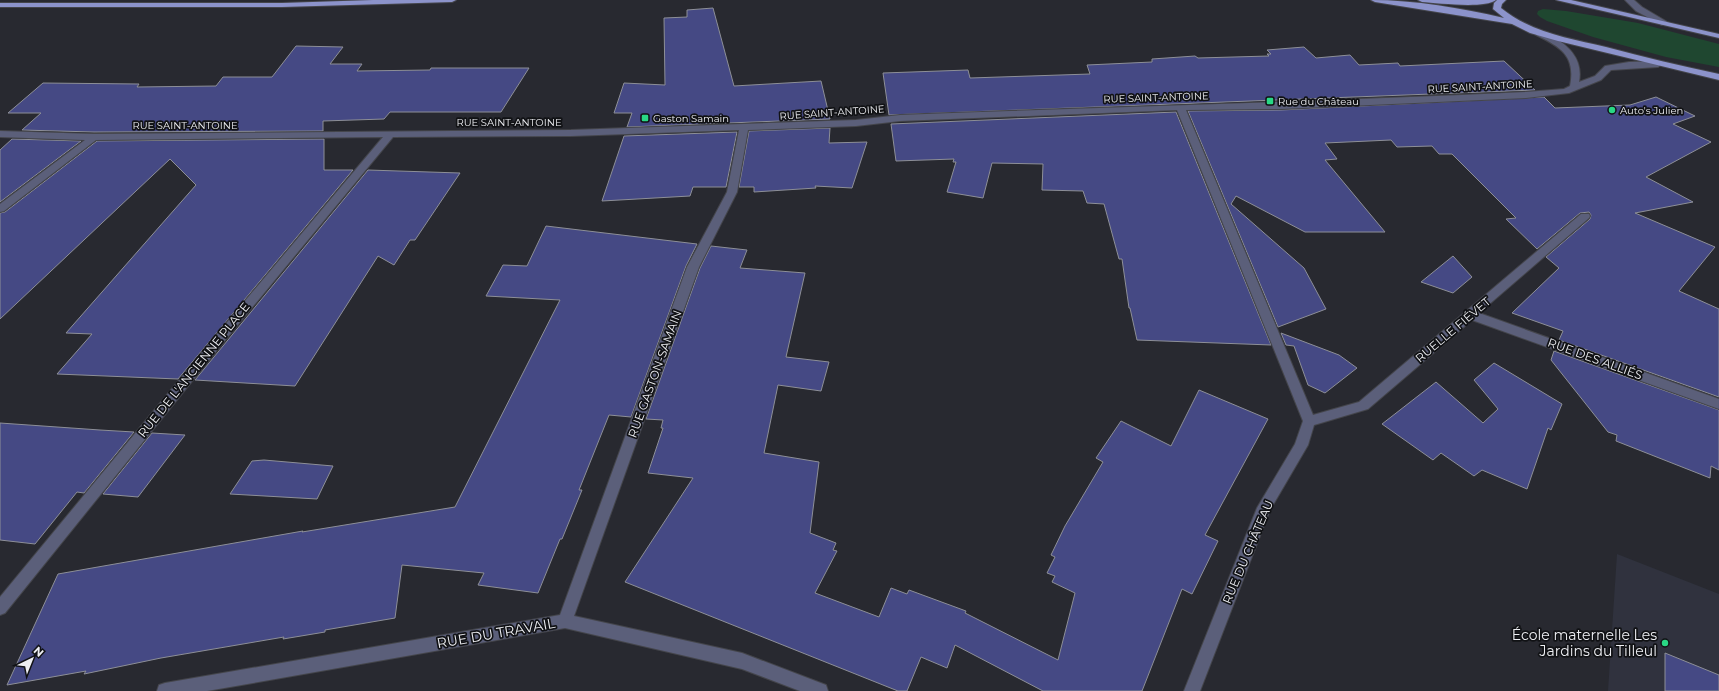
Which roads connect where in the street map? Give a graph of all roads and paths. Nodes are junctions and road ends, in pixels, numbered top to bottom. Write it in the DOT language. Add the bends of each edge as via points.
graph roads {
  1 [pos="452,0"];
  2 [pos="1374,0"];
  3 [pos="1416,0"];
  4 [pos="1492,0"];
  5 [pos="1502,0"];
  6 [pos="1560,0"];
  7 [pos="1629,0"];
  8 [pos="0,5"];
  9 [pos="1665,22"];
  10 [pos="1521,25"];
  11 [pos="1534,30"];
  12 [pos="1719,36"];
  13 [pos="1658,64"];
  14 [pos="1719,77"];
  15 [pos="1574,88"];
  16 [pos="1180,107"];
  17 [pos="744,128"];
  18 [pos="0,134"];
  19 [pos="391,134"];
  20 [pos="94,136"];
  21 [pos="0,209"];
  22 [pos="1585,216"];
  23 [pos="1471,315"];
  24 [pos="1719,404"];
  25 [pos="1310,422"];
  26 [pos="0,608"];
  27 [pos="565,621"];
  28 [pos="165,691"];
  29 [pos="820,691"];
  30 [pos="1192,691"];
  1 -- 8 [label="main road" via="282,5"];
  2 -- 10 [label="main road" via="1480,15"];
  3 -- 4 [label="main road" via="1471,3"];
  5 -- 10 [label="main road" via="1498,3 1497,9"];
  6 -- 9 [label="main road"];
  7 -- 9 [label="street"];
  9 -- 12 [label="main road"];
  10 -- 11 [label="main road"];
  11 -- 13 [label="main road"];
  11 -- 15 [label="street" via="1559,42 1569,52 1577,67"];
  13 -- 14 [label="main road"];
  13 -- 15 [label="street, RUE SAINT-ANTOINE" via="1608,68 1598,78"];
  15 -- 16 [label="street, RUE SAINT-ANTOINE" via="1560,92 1504,96 1281,106"];
  16 -- 17 [label="street, RUE SAINT-ANTOINE" via="900,118 856,124"];
  16 -- 25 [label="street"];
  17 -- 19 [label="street, RUE SAINT-ANTOINE" via="571,133"];
  17 -- 27 [label="street, RUE GASTON-SAMAIN" via="732,192 693,267"];
  18 -- 20 [label="street, RUE SAINT-ANTOINE"];
  19 -- 20 [label="street, RUE SAINT-ANTOINE"];
  19 -- 26 [label="street, RUE DE L'ANCIENNE PLACE"];
  20 -- 21 [label="street"];
  22 -- 23 [label="street, RUELLE FIÉVET"];
  23 -- 24 [label="street, RUE DES ALLIÉS"];
  23 -- 25 [label="street, RUELLE FIÉVET" via="1363,406"];
  25 -- 30 [label="street, RUE DU CHÂTEAU" via="1301,445 1264,508"];
  27 -- 28 [label="street, RUE DU TRAVAIL"];
  27 -- 29 [label="street, RUE DU TRAVAIL" via="742,661"];
}
